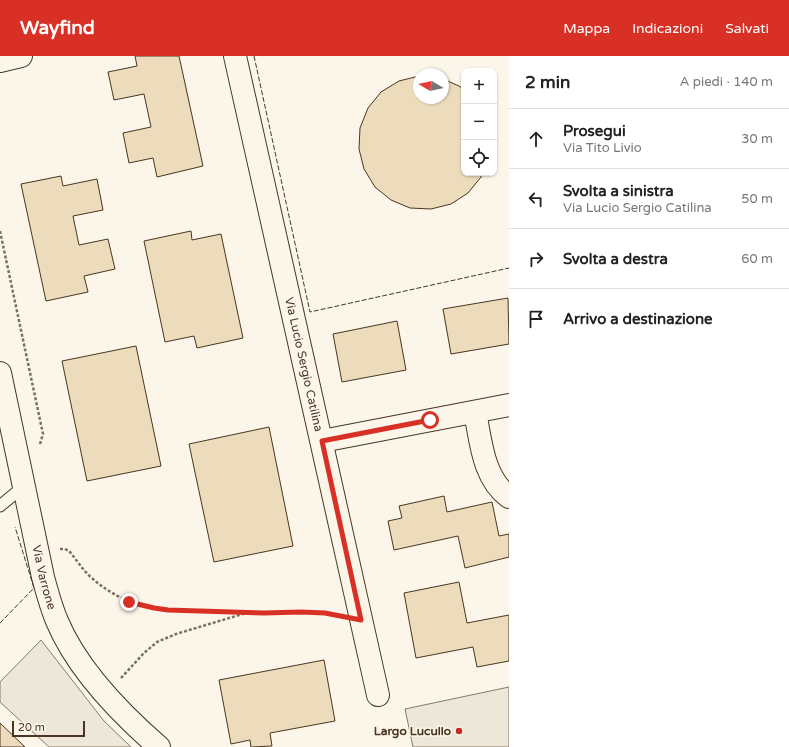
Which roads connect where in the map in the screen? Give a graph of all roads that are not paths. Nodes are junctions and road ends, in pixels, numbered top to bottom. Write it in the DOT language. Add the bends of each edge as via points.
graph roads {
  1 [pos="21,56"];
  2 [pos="235,56"];
  3 [pos="0,61"];
  4 [pos="0,373"];
  5 [pos="509,405"];
  6 [pos="475,412"];
  7 [pos="322,441"];
  8 [pos="24,486"];
  9 [pos="509,497"];
  10 [pos="0,506"];
  11 [pos="378,695"];
  12 [pos="159,747"];
  1 -- 3 [label="street"];
  2 -- 7 [label="street, Via Lucio Sergio Catilina"];
  4 -- 8 [label="street, Via Varrone"];
  5 -- 6 [label="street"];
  6 -- 7 [label="street"];
  6 -- 9 [label="street" via="487,468 495,483"];
  7 -- 11 [label="street, Via Lucio Sergio Catilina"];
  8 -- 10 [label="lane"];
  8 -- 12 [label="street, Via Varrone" via="49,600 63,634 98,687"];
}
